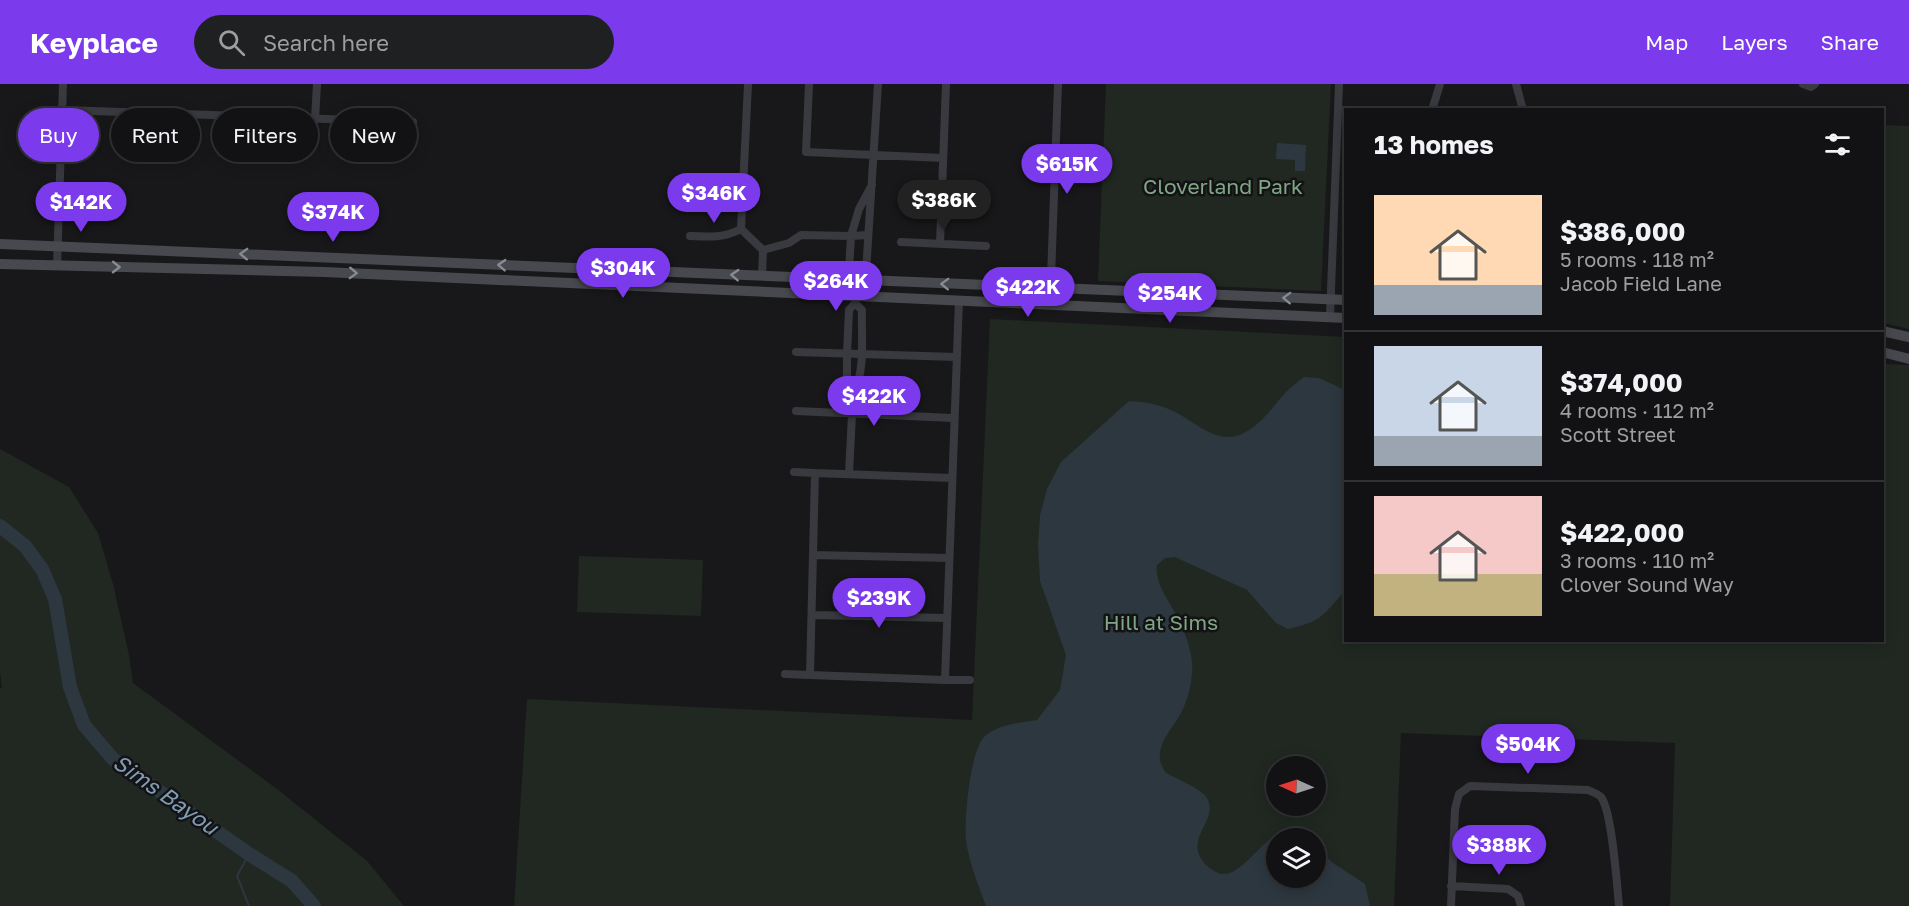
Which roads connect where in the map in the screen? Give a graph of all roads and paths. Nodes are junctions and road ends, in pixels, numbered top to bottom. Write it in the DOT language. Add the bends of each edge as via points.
graph roads {
  1 [pos="63,84"];
  2 [pos="317,84"];
  3 [pos="747,84"];
  4 [pos="809,84"];
  5 [pos="878,84"];
  6 [pos="946,84"];
  7 [pos="1058,84"];
  8 [pos="1339,84"];
  9 [pos="1440,84"];
  10 [pos="1516,84"];
  11 [pos="1803,84"];
  12 [pos="1815,84"];
  13 [pos="63,108"];
  14 [pos="316,108"];
  15 [pos="1433,108"];
  16 [pos="1522,108"];
  17 [pos="99,111"];
  18 [pos="212,115"];
  19 [pos="875,156"];
  20 [pos="944,158"];
  21 [pos="61,162"];
  22 [pos="872,185"];
  23 [pos="741,228"];
  24 [pos="868,235"];
  25 [pos="690,236"];
  26 [pos="851,236"];
  27 [pos="901,242"];
  28 [pos="0,244"];
  29 [pos="940,244"];
  30 [pos="58,246"];
  31 [pos="986,246"];
  32 [pos="763,250"];
  33 [pos="324,257"];
  34 [pos="0,264"];
  35 [pos="57,266"];
  36 [pos="561,267"];
  37 [pos="324,272"];
  38 [pos="687,272"];
  39 [pos="762,276"];
  40 [pos="856,281"];
  41 [pos="560,282"];
  42 [pos="687,288"];
  43 [pos="1051,289"];
  44 [pos="1189,294"];
  45 [pos="855,299"];
  46 [pos="959,300"];
  47 [pos="1330,300"];
  48 [pos="1344,300"];
  49 [pos="1050,305"];
  50 [pos="1189,310"];
  51 [pos="1330,316"];
  52 [pos="1344,318"];
  53 [pos="1884,331"];
  54 [pos="848,333"];
  55 [pos="861,333"];
  56 [pos="1909,337"];
  57 [pos="796,352"];
  58 [pos="1884,353"];
  59 [pos="847,354"];
  60 [pos="861,354"];
  61 [pos="956,357"];
  62 [pos="1909,359"];
  63 [pos="853,394"];
  64 [pos="796,411"];
  65 [pos="852,414"];
  66 [pos="953,418"];
  67 [pos="794,472"];
  68 [pos="815,473"];
  69 [pos="849,474"];
  70 [pos="952,478"];
  71 [pos="813,555"];
  72 [pos="949,558"];
  73 [pos="812,615"];
  74 [pos="947,618"];
  75 [pos="785,674"];
  76 [pos="810,675"];
  77 [pos="945,680"];
  78 [pos="970,680"];
  79 [pos="1452,886"];
  80 [pos="1451,906"];
  81 [pos="1521,906"];
  82 [pos="1619,906"];
  1 -- 13 [label="street"];
  2 -- 14 [label="street"];
  3 -- 23 [label="street"];
  4 -- 19 [label="street" via="806,153"];
  5 -- 19 [label="street"];
  6 -- 20 [label="street"];
  7 -- 43 [label="street"];
  8 -- 47 [label="street"];
  9 -- 15 [label="street"];
  10 -- 16 [label="street"];
  11 -- 12 [label="street"];
  17 -- 18 [label="street"];
  19 -- 20 [label="street"];
  19 -- 22 [label="street"];
  20 -- 29 [label="street"];
  21 -- 30 [label="street"];
  22 -- 24 [label="street"];
  22 -- 26 [label="street"];
  23 -- 25 [label="street" via="718,237"];
  23 -- 32 [label="street"];
  24 -- 26 [label="street"];
  24 -- 40 [label="street" via="866,272"];
  26 -- 32 [label="street" via="801,235 789,243"];
  26 -- 40 [label="street" via="849,271"];
  27 -- 29 [label="street"];
  28 -- 30 [label="main road"];
  29 -- 31 [label="street"];
  33 -- 30 [label="main road, one-way"];
  30 -- 35 [label="street"];
  32 -- 39 [label="street"];
  36 -- 33 [label="main road, one-way"];
  33 -- 37 [label="main road"];
  34 -- 35 [label="main road"];
  35 -- 37 [label="main road, one-way"];
  36 -- 38 [label="main road"];
  36 -- 41 [label="main road"];
  37 -- 41 [label="main road, one-way"];
  39 -- 38 [label="main road, one-way"];
  38 -- 42 [label="main road"];
  39 -- 40 [label="main road"];
  43 -- 40 [label="main road, one-way"];
  40 -- 45 [label="street"];
  41 -- 42 [label="main road"];
  42 -- 45 [label="main road"];
  43 -- 44 [label="main road"];
  43 -- 49 [label="street"];
  47 -- 44 [label="main road, one-way"];
  44 -- 50 [label="main road"];
  45 -- 46 [label="main road"];
  45 -- 54 [label="street" via="849,310"];
  45 -- 55 [label="street" via="862,310"];
  46 -- 49 [label="main road"];
  46 -- 61 [label="street"];
  47 -- 48 [label="main road"];
  47 -- 51 [label="street"];
  49 -- 50 [label="main road"];
  50 -- 51 [label="main road"];
  51 -- 52 [label="main road"];
  53 -- 56 [label="main road"];
  54 -- 55 [label="street"];
  54 -- 59 [label="street"];
  55 -- 60 [label="street"];
  57 -- 59 [label="street"];
  58 -- 62 [label="main road"];
  59 -- 60 [label="street"];
  59 -- 63 [label="street" via="847,382"];
  60 -- 61 [label="street"];
  60 -- 63 [label="street" via="859,383"];
  61 -- 66 [label="street"];
  63 -- 65 [label="street"];
  64 -- 65 [label="street"];
  65 -- 66 [label="street"];
  65 -- 69 [label="street"];
  66 -- 70 [label="street"];
  67 -- 68 [label="street"];
  68 -- 69 [label="street"];
  68 -- 71 [label="street"];
  69 -- 70 [label="street"];
  70 -- 72 [label="street"];
  71 -- 72 [label="street"];
  71 -- 73 [label="street"];
  72 -- 74 [label="street"];
  73 -- 74 [label="street"];
  73 -- 76 [label="street"];
  74 -- 77 [label="street"];
  75 -- 76 [label="street"];
  76 -- 77 [label="street"];
  77 -- 78 [label="street"];
  79 -- 80 [label="street"];
  79 -- 81 [label="street" via="1508,889 1518,896"];
  79 -- 82 [label="street" via="1455,809 1459,794 1470,786 1588,790 1600,796 1606,810"];
}
